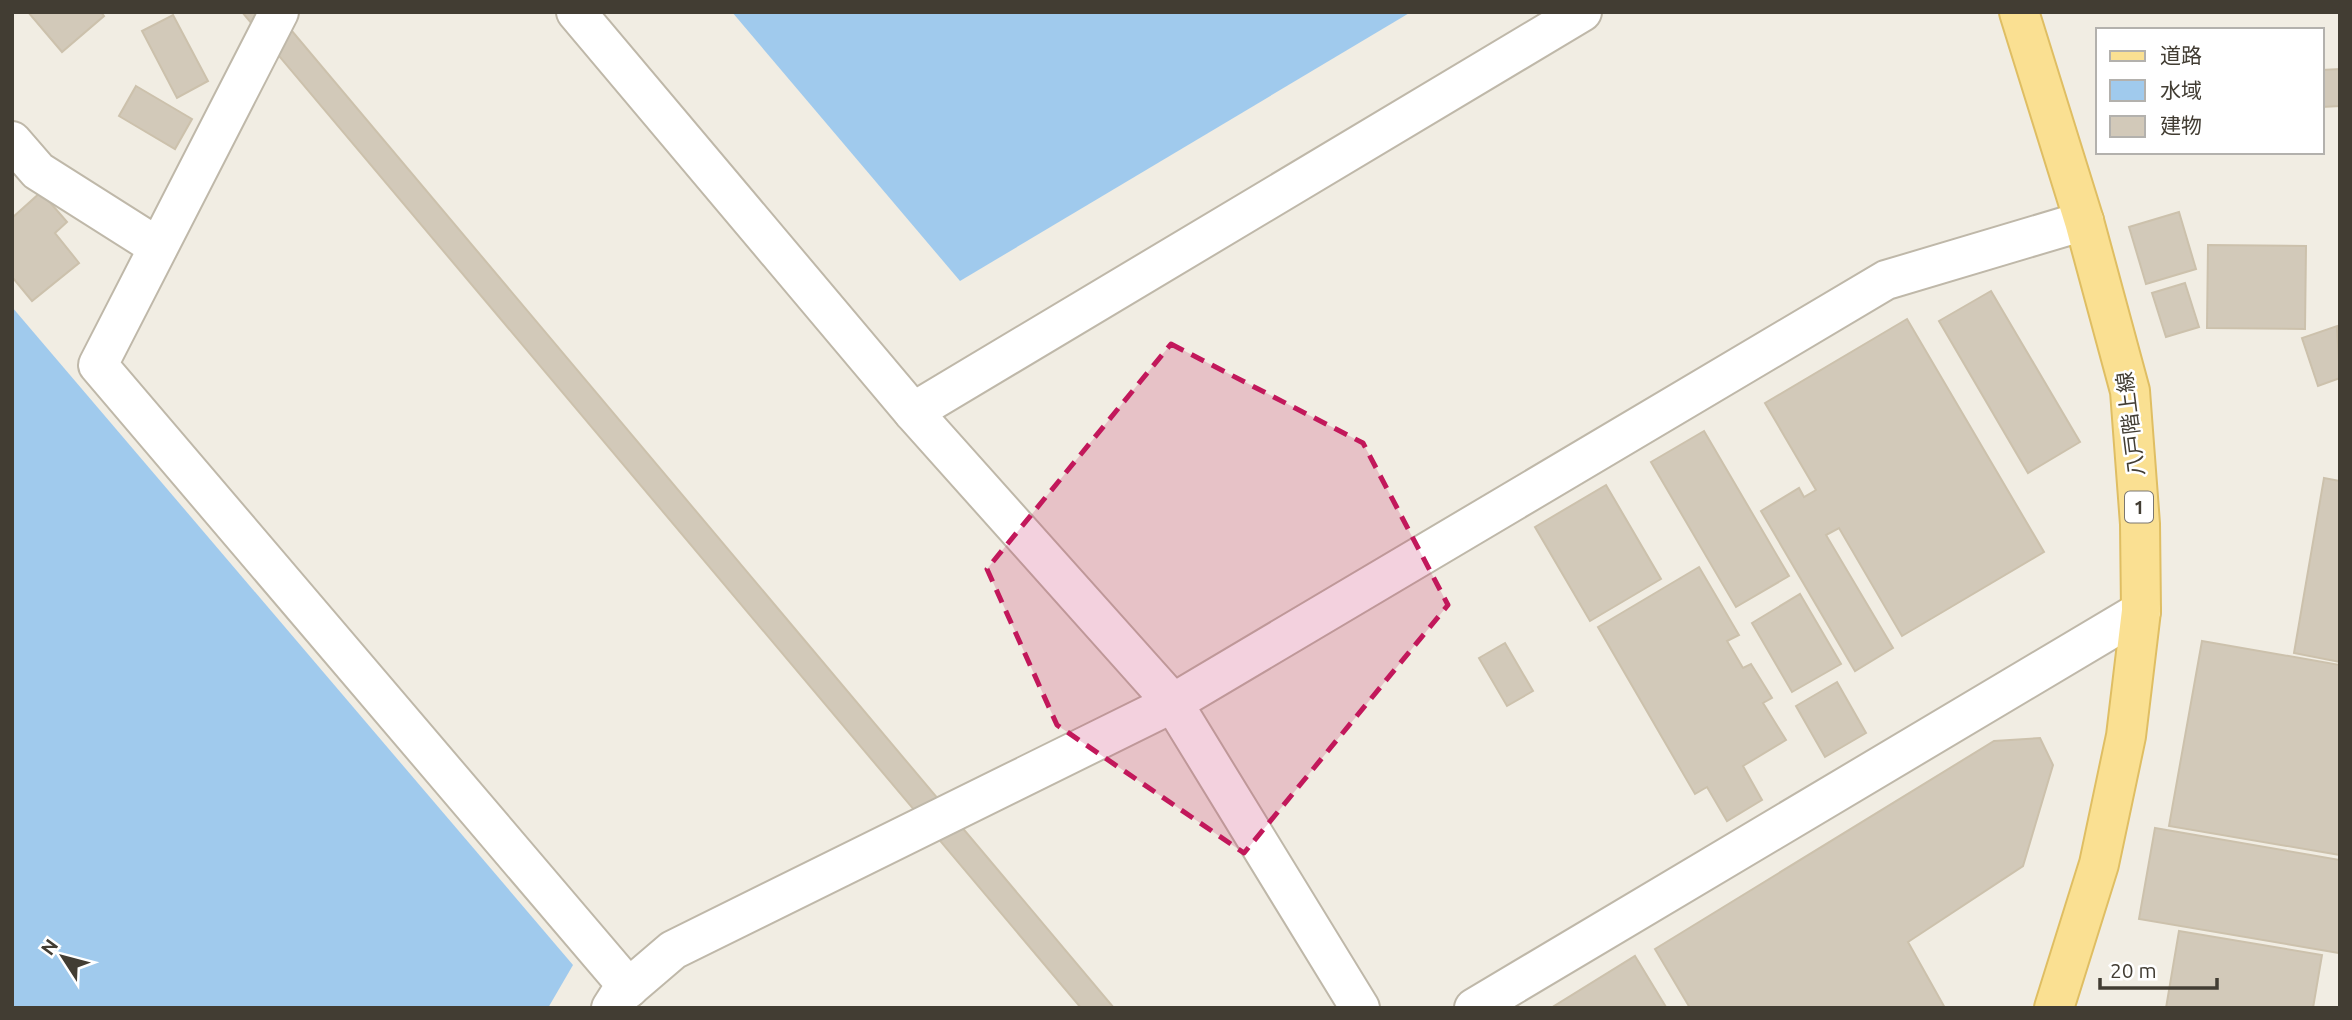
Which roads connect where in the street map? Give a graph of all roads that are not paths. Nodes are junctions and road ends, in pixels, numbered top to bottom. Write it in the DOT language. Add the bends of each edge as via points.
graph roads {
  1 [pos="279,12"];
  2 [pos="576,12"];
  3 [pos="1582,12"];
  4 [pos="2019,12"];
  5 [pos="12,141"];
  6 [pos="2084,221"];
  7 [pos="158,247"];
  8 [pos="913,412"];
  9 [pos="2141,611"];
  10 [pos="1173,703"];
  11 [pos="621,1000"];
  12 [pos="1360,1008"];
  13 [pos="1474,1008"];
  14 [pos="2054,1008"];
  1 -- 7 [label="street"];
  2 -- 8 [label="street"];
  3 -- 8 [label="street"];
  4 -- 6 [label="main road, 八戸階上線 / 1"];
  5 -- 7 [label="street" via="38,171"];
  6 -- 9 [label="main road, 八戸階上線 / 1" via="2130,391"];
  6 -- 10 [label="street" via="1886,280"];
  7 -- 11 [label="street" via="98,365"];
  8 -- 10 [label="street"];
  9 -- 13 [label="street"];
  9 -- 14 [label="main road, 八戸階上線 / 1" via="2126,736 2099,864"];
  10 -- 11 [label="street" via="673,950"];
  10 -- 12 [label="street"];
}
